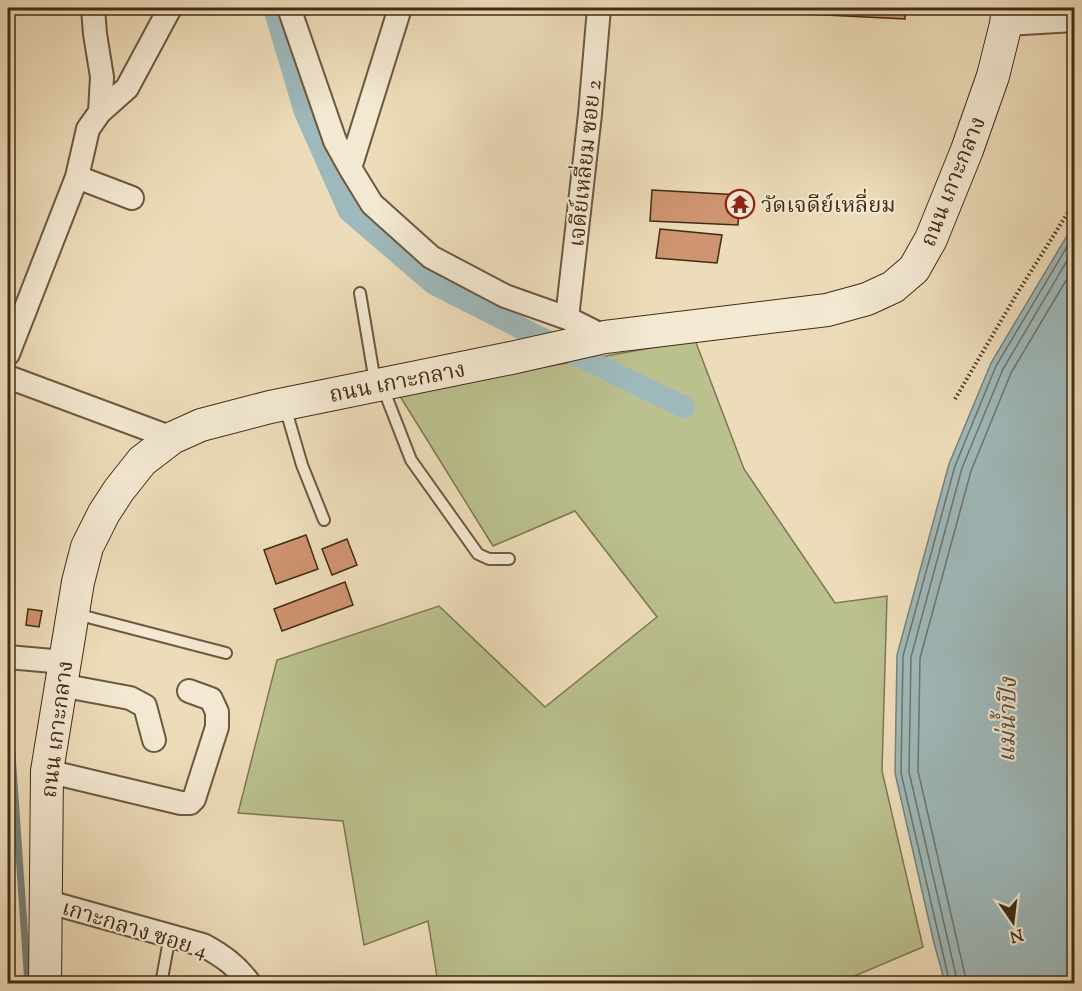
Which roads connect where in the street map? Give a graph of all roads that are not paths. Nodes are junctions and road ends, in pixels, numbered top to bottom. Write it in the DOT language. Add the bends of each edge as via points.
graph roads {
  1 [pos="93,8"];
  2 [pos="150,8"];
  3 [pos="170,8"];
  4 [pos="400,8"];
  5 [pos="599,8"];
  6 [pos="292,10"];
  7 [pos="1007,16"];
  8 [pos="1074,20"];
  9 [pos="150,45"];
  10 [pos="100,112"];
  11 [pos="350,168"];
  12 [pos="76,177"];
  13 [pos="132,198"];
  14 [pos="360,293"];
  15 [pos="567,318"];
  16 [pos="605,337"];
  17 [pos="8,354"];
  18 [pos="8,376"];
  19 [pos="379,385"];
  20 [pos="285,404"];
  21 [pos="172,438"];
  22 [pos="324,520"];
  23 [pos="509,559"];
  24 [pos="73,613"];
  25 [pos="226,653"];
  26 [pos="8,657"];
  27 [pos="54,669"];
  28 [pos="189,691"];
  29 [pos="154,740"];
  30 [pos="47,771"];
  31 [pos="45,901"];
  32 [pos="170,935"];
  33 [pos="45,984"];
  34 [pos="162,984"];
  35 [pos="250,984"];
  1 -- 10 [label="street" via="102,77"];
  2 -- 9 [label="street"];
  3 -- 9 [label="street"];
  4 -- 11 [label="street"];
  5 -- 15 [label="street, เจดีย์เหลี่ยม ซอย 2"];
  6 -- 11 [label="street" via="335,141"];
  7 -- 8 [label="street"];
  7 -- 16 [label="street, ถนน เกาะกลาง" via="993,76 931,239 914,269 893,287 827,310"];
  9 -- 10 [label="street" via="127,88"];
  10 -- 12 [label="street" via="88,129"];
  11 -- 15 [label="street" via="372,204 431,257 505,296"];
  12 -- 13 [label="street"];
  12 -- 17 [label="street"];
  14 -- 19 [label="lane"];
  15 -- 16 [label="street"];
  16 -- 19 [label="street, ถนน เกาะกลาง"];
  18 -- 21 [label="street"];
  19 -- 20 [label="street, ถนน เกาะกลาง"];
  19 -- 23 [label="lane" via="411,460 478,554 489,559"];
  20 -- 21 [label="street, ถนน เกาะกลาง" via="201,425"];
  20 -- 22 [label="lane" via="302,465"];
  21 -- 24 [label="street, ถนน เกาะกลาง" via="142,461 104,513 87,547"];
  24 -- 25 [label="lane"];
  24 -- 27 [label="street, ถนน เกาะกลาง"];
  26 -- 27 [label="street"];
  27 -- 29 [label="street" via="145,706"];
  27 -- 30 [label="street, ถนน เกาะกลาง"];
  28 -- 30 [label="street" via="211,699 217,712 217,727 190,803"];
  30 -- 31 [label="street, ถนน เกาะกลาง"];
  31 -- 32 [label="street, เกาะกลาง ซอย 4"];
  31 -- 33 [label="street, ถนน เกาะกลาง"];
  32 -- 34 [label="lane"];
  32 -- 35 [label="street, เกาะกลาง ซอย 4" via="224,956"];
}
